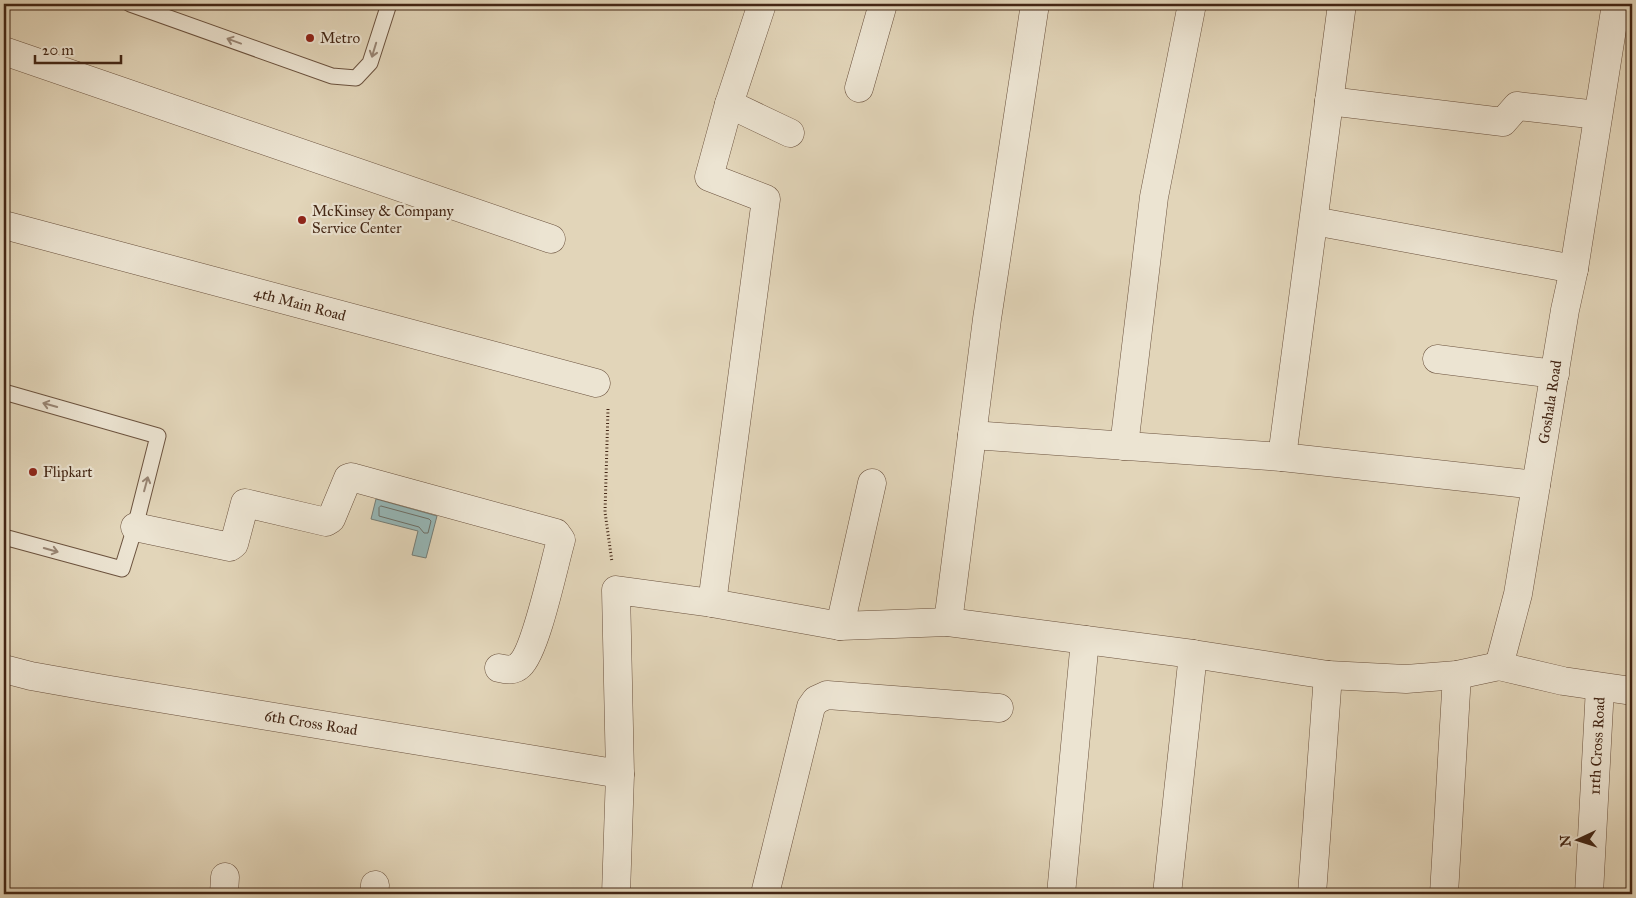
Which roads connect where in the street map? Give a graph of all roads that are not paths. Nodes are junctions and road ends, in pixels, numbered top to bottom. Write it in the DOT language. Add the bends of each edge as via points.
graph roads {
  1 [pos="130,4"];
  2 [pos="389,4"];
  3 [pos="762,4"];
  4 [pos="883,4"];
  5 [pos="1035,4"];
  6 [pos="1192,4"];
  7 [pos="1342,4"];
  8 [pos="1616,4"];
  9 [pos="4,51"];
  10 [pos="859,88"];
  11 [pos="1329,102"];
  12 [pos="729,104"];
  13 [pos="1598,115"];
  14 [pos="790,133"];
  15 [pos="1314,221"];
  16 [pos="4,225"];
  17 [pos="551,238"];
  18 [pos="1574,269"];
  19 [pos="1437,358"];
  20 [pos="1554,374"];
  21 [pos="596,383"];
  22 [pos="4,392"];
  23 [pos="972,435"];
  24 [pos="1124,446"];
  25 [pos="1282,457"];
  26 [pos="872,483"];
  27 [pos="1536,485"];
  28 [pos="135,526"];
  29 [pos="4,536"];
  30 [pos="712,603"];
  31 [pos="948,622"];
  32 [pos="840,626"];
  33 [pos="1085,640"];
  34 [pos="1194,654"];
  35 [pos="1499,666"];
  36 [pos="499,668"];
  37 [pos="4,669"];
  38 [pos="1328,675"];
  39 [pos="1457,675"];
  40 [pos="1600,687"];
  41 [pos="1632,691"];
  42 [pos="999,708"];
  43 [pos="620,774"];
  44 [pos="616,894"];
  45 [pos="765,894"];
  46 [pos="1060,894"];
  47 [pos="1167,894"];
  48 [pos="1312,894"];
  49 [pos="1444,894"];
  50 [pos="1590,894"];
  2 -- 1 [label="lane, one-way" via="370,63 356,78 332,76"];
  3 -- 12 [label="street"];
  4 -- 10 [label="street"];
  5 -- 23 [label="street"];
  6 -- 24 [label="street" via="1154,197"];
  7 -- 11 [label="street"];
  8 -- 13 [label="street, Goshala Road"];
  9 -- 17 [label="street"];
  11 -- 13 [label="street" via="1503,122 1517,106"];
  11 -- 15 [label="street"];
  12 -- 14 [label="street"];
  12 -- 30 [label="street" via="709,178 766,199"];
  13 -- 18 [label="street, Goshala Road"];
  15 -- 18 [label="street"];
  15 -- 25 [label="street"];
  16 -- 21 [label="street, 4th Main Road"];
  18 -- 20 [label="street, Goshala Road"];
  19 -- 20 [label="street"];
  20 -- 27 [label="street, Goshala Road"];
  28 -- 22 [label="lane, one-way" via="158,436"];
  23 -- 24 [label="street"];
  23 -- 31 [label="street"];
  24 -- 25 [label="street"];
  25 -- 27 [label="street"];
  26 -- 32 [label="street"];
  27 -- 35 [label="street, Goshala Road" via="1518,594"];
  29 -- 28 [label="lane, one-way" via="122,570"];
  28 -- 36 [label="street" via="230,547 234,544 246,503 326,522 331,519 351,477 556,534 561,540 527,658 510,670"];
  30 -- 32 [label="street"];
  30 -- 43 [label="street" via="616,590"];
  31 -- 32 [label="street"];
  31 -- 33 [label="street"];
  33 -- 34 [label="street"];
  33 -- 46 [label="street"];
  34 -- 38 [label="street"];
  34 -- 47 [label="street"];
  35 -- 39 [label="street"];
  35 -- 40 [label="street" via="1563,682"];
  37 -- 43 [label="street, 6th Cross Road" via="104,689"];
  38 -- 39 [label="street" via="1406,679"];
  38 -- 48 [label="street"];
  39 -- 49 [label="street"];
  40 -- 41 [label="street"];
  40 -- 50 [label="street, 11th Cross Road"];
  42 -- 45 [label="street" via="827,695 816,700 811,707"];
  43 -- 44 [label="street"];
}
